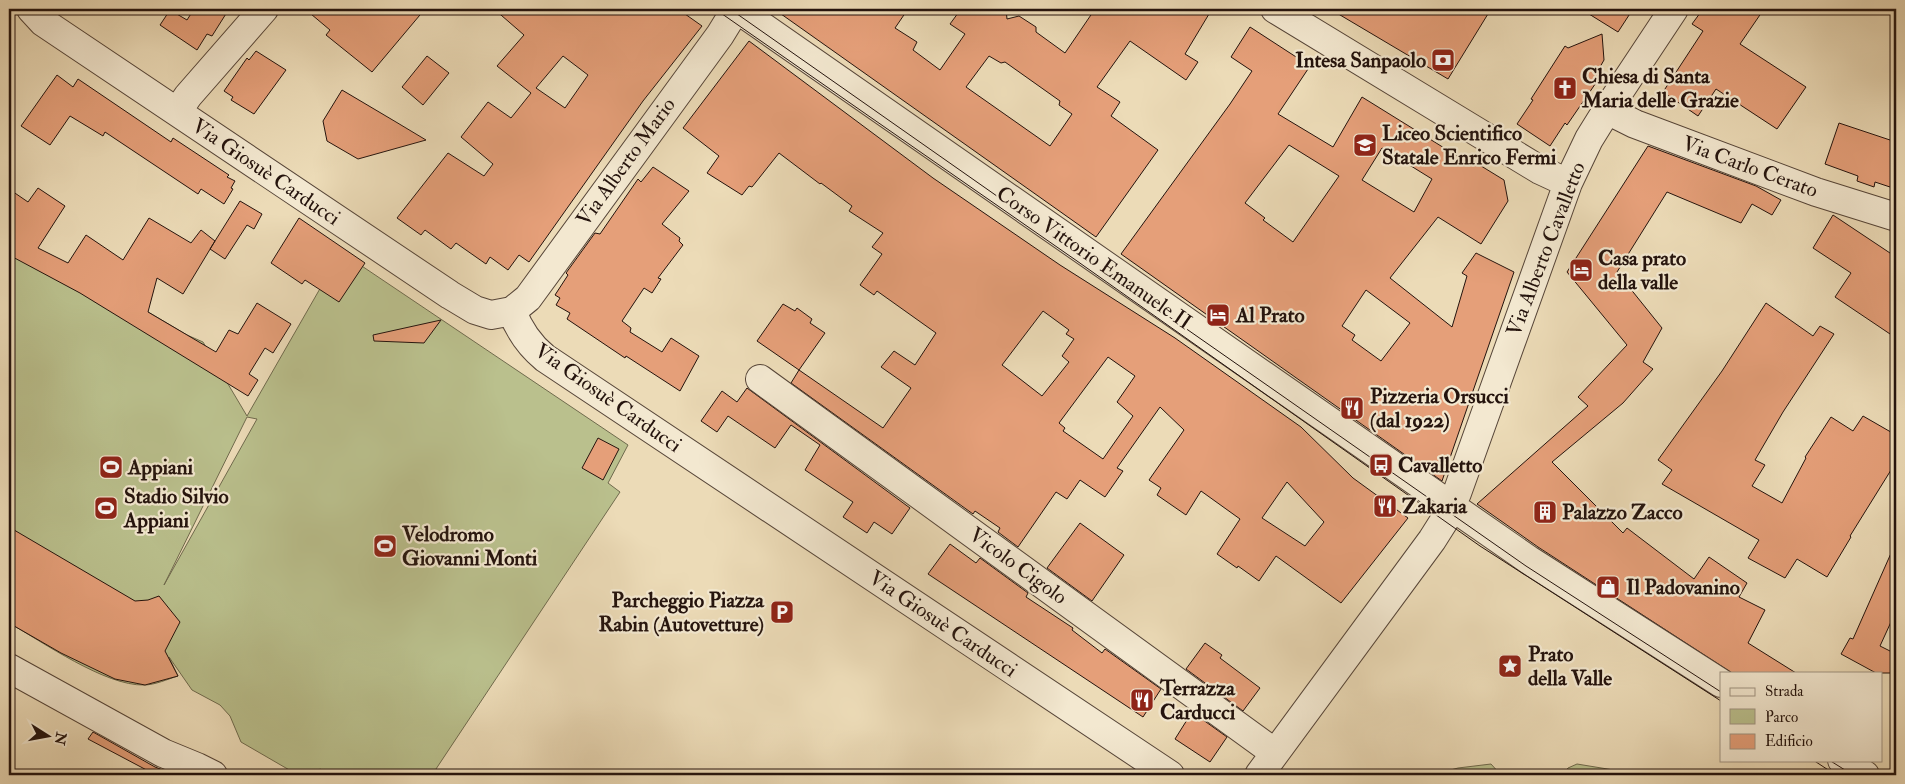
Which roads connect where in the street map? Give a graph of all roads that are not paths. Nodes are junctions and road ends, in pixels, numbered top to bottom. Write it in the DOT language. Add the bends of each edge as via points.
graph roads {
  1 [pos="18,9"];
  2 [pos="264,9"];
  3 [pos="736,9"];
  4 [pos="1674,9"];
  5 [pos="1278,10"];
  6 [pos="37,16"];
  7 [pos="1607,110"];
  8 [pos="177,112"];
  9 [pos="1568,183"];
  10 [pos="1896,217"];
  11 [pos="512,312"];
  12 [pos="760,379"];
  13 [pos="1452,506"];
  14 [pos="9,668"];
  15 [pos="1720,682"];
  16 [pos="1275,753"];
  17 [pos="1845,762"];
  18 [pos="213,775"];
  19 [pos="1170,775"];
  20 [pos="1259,775"];
  21 [pos="1865,775"];
  1 -- 6 [label="street, Via Giosuè Carducci"];
  2 -- 8 [label="street"];
  3 -- 11 [label="street, Via Alberto Mario" via="528,298"];
  3 -- 13 [label="street, Corso Vittorio Emanuele II"];
  4 -- 7 [label="street, Via Alberto Cavalletto"];
  5 -- 9 [label="street" via="1540,170"];
  6 -- 8 [label="street, Via Giosuè Carducci"];
  7 -- 9 [label="street, Via Alberto Cavalletto"];
  7 -- 10 [label="street, Via Carlo Cerato" via="1634,124 1816,192"];
  8 -- 11 [label="street, Via Giosuè Carducci" via="475,310 490,315"];
  9 -- 13 [label="street, Via Alberto Cavalletto"];
  11 -- 19 [label="street, Via Giosuè Carducci" via="525,337 545,358"];
  12 -- 16 [label="street, Vicolo Cigolo"];
  13 -- 15 [label="street" via="1529,560"];
  13 -- 16 [label="street" via="1413,567"];
  14 -- 18 [label="street" via="163,753"];
  16 -- 20 [label="street"];
  17 -- 21 [label="street"];
}
